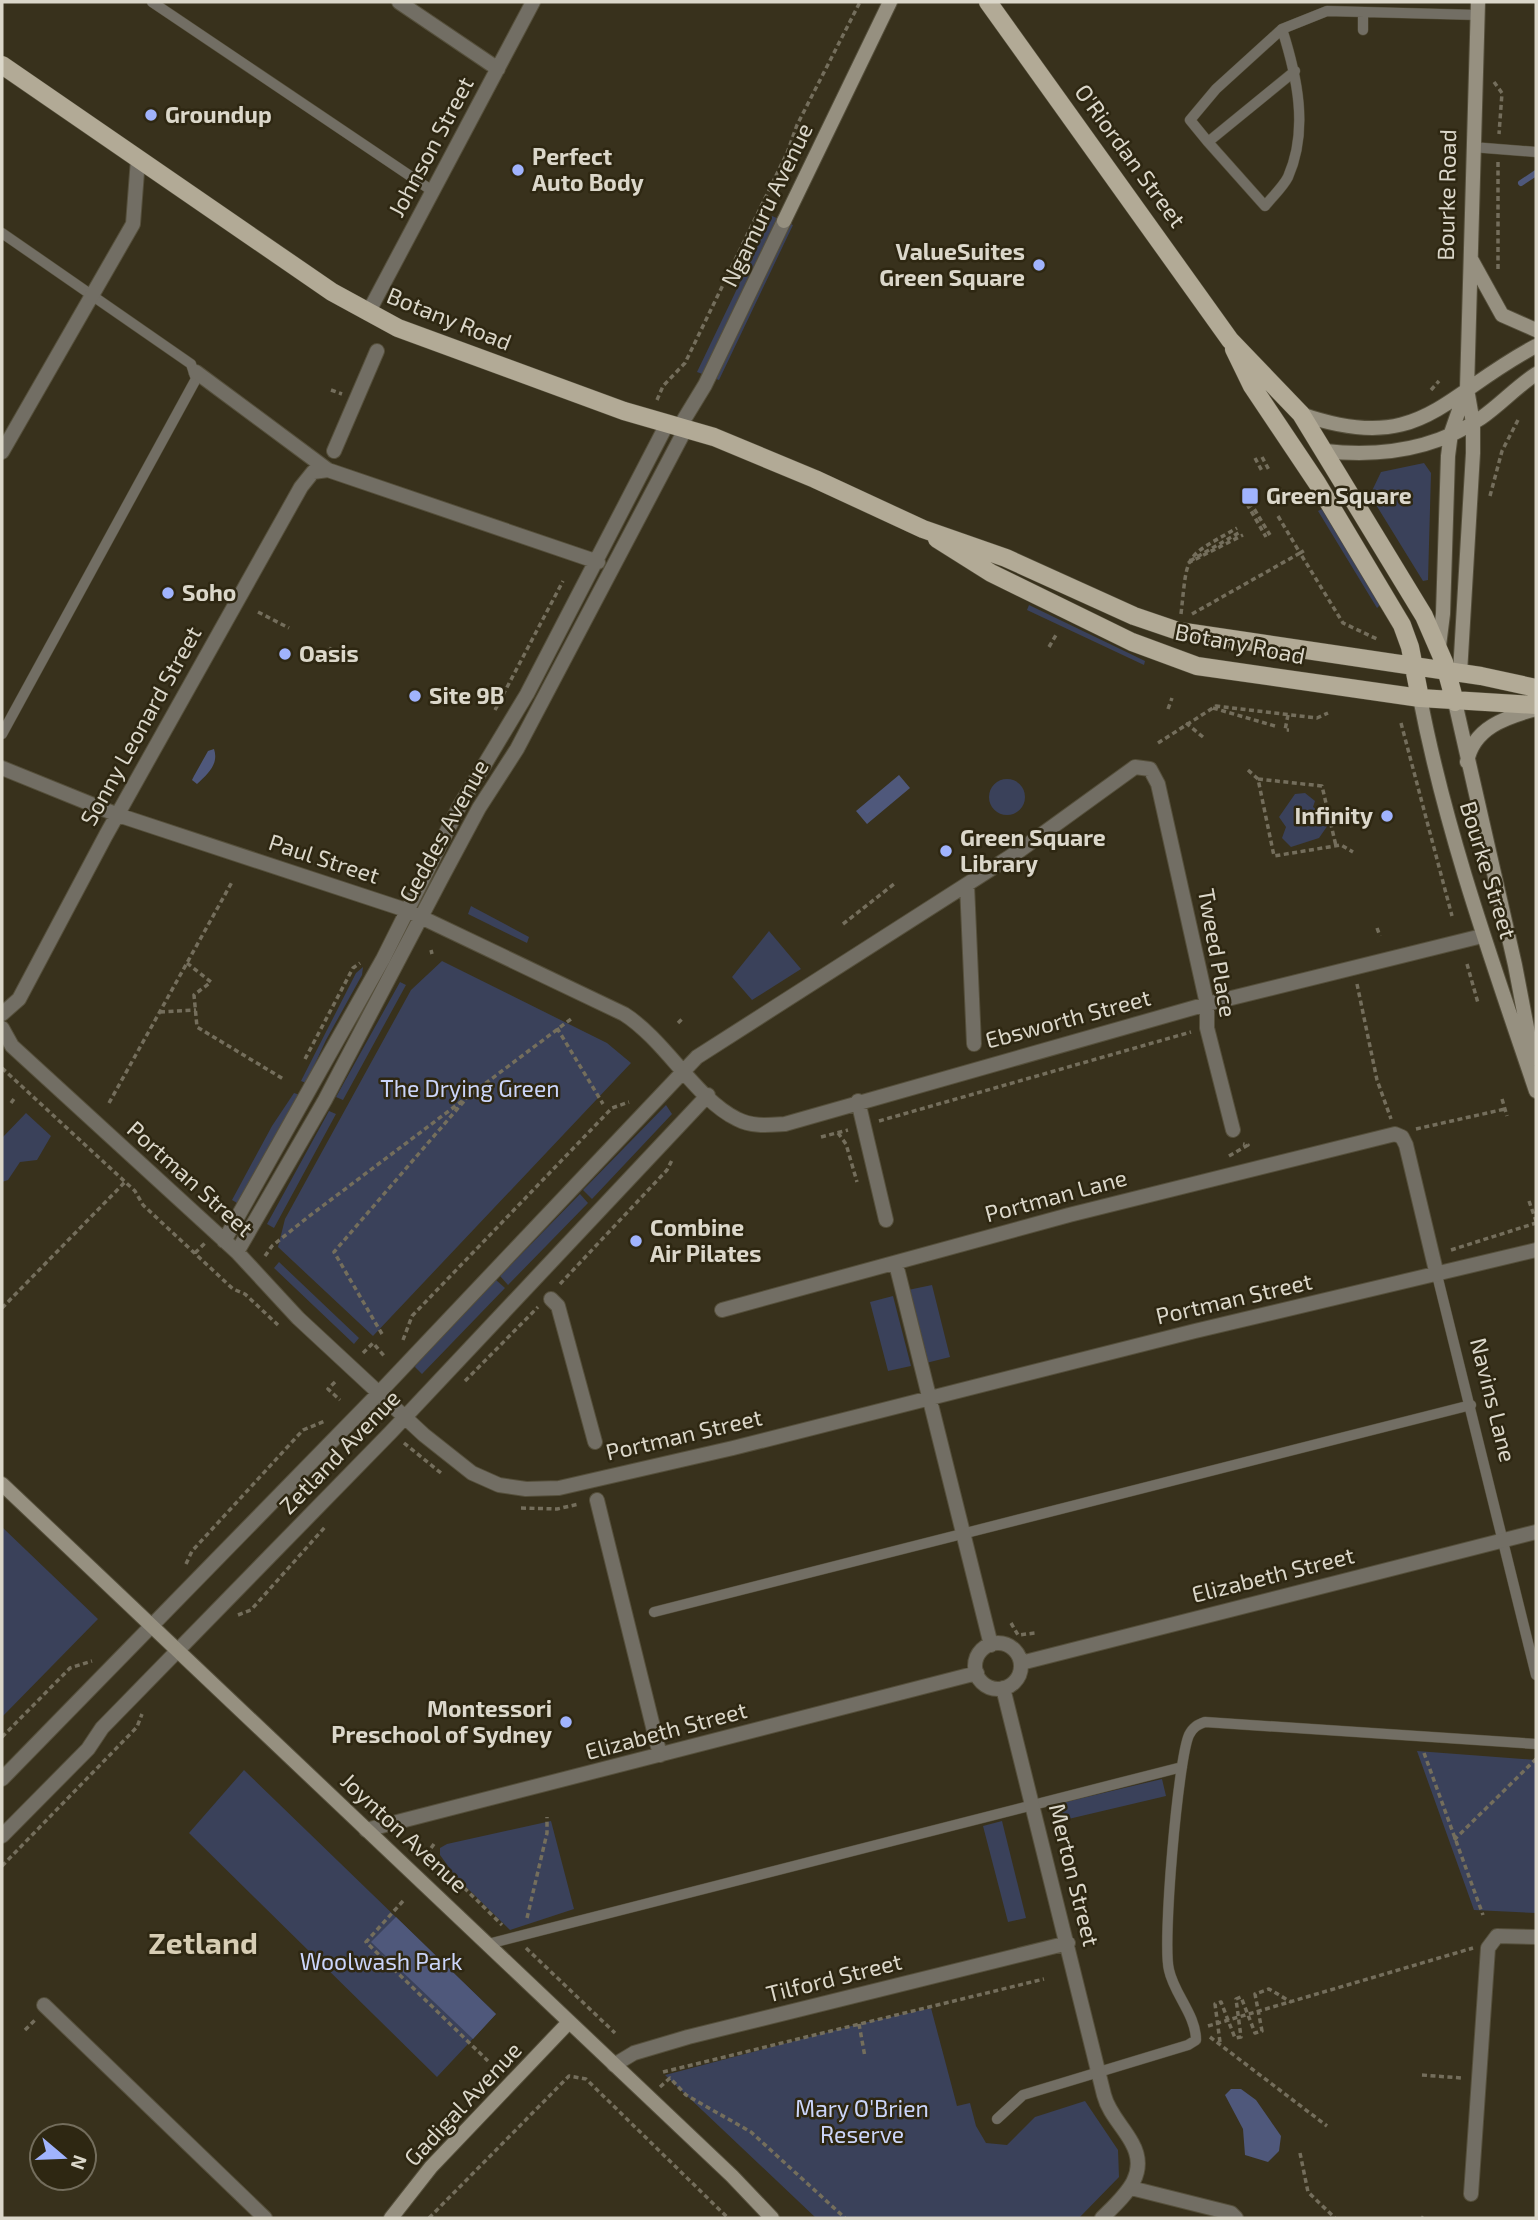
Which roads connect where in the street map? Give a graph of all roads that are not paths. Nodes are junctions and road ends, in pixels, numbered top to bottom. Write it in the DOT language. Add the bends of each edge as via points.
graph roads {
  1 [pos="152,2"];
  2 [pos="399,2"];
  3 [pos="533,2"];
  4 [pos="890,2"];
  5 [pos="988,2"];
  6 [pos="1478,8"];
  7 [pos="1363,12"];
  8 [pos="1282,29"];
  9 [pos="1363,30"];
  10 [pos="2,65"];
  11 [pos="498,69"];
  12 [pos="1295,71"];
  13 [pos="1208,142"];
  14 [pos="1472,147"];
  15 [pos="1536,152"];
  16 [pos="138,159"];
  17 [pos="433,192"];
  18 [pos="2,233"];
  19 [pos="1470,258"];
  20 [pos="90,297"];
  21 [pos="368,313"];
  22 [pos="1536,330"];
  23 [pos="1230,340"];
  24 [pos="1536,346"];
  25 [pos="377,351"];
  26 [pos="196,372"];
  27 [pos="1536,374"];
  28 [pos="1467,389"];
  29 [pos="1301,414"];
  30 [pos="1474,423"];
  31 [pos="678,426"];
  32 [pos="1283,430"];
  33 [pos="1451,433"];
  34 [pos="334,451"];
  35 [pos="2,452"];
  36 [pos="1325,452"];
  37 [pos="328,470"];
  38 [pos="923,529"];
  39 [pos="598,562"];
  40 [pos="1438,646"];
  41 [pos="1438,670"];
  42 [pos="1536,688"];
  43 [pos="1420,698"];
  44 [pos="1455,702"];
  45 [pos="1536,707"];
  46 [pos="2,734"];
  47 [pos="1467,763"];
  48 [pos="2,768"];
  49 [pos="1158,785"];
  50 [pos="118,815"];
  51 [pos="967,886"];
  52 [pos="407,911"];
  53 [pos="422,917"];
  54 [pos="1482,936"];
  55 [pos="1207,1004"];
  56 [pos="2,1014"];
  57 [pos="2,1028"];
  58 [pos="974,1044"];
  59 [pos="684,1071"];
  60 [pos="1536,1082"];
  61 [pos="1536,1091"];
  62 [pos="708,1095"];
  63 [pos="858,1101"];
  64 [pos="1240,1133"];
  65 [pos="1402,1136"];
  66 [pos="886,1220"];
  67 [pos="224,1241"];
  68 [pos="1536,1250"];
  69 [pos="237,1252"];
  70 [pos="896,1264"];
  71 [pos="1437,1275"];
  72 [pos="551,1299"];
  73 [pos="722,1310"];
  74 [pos="378,1394"];
  75 [pos="931,1398"];
  76 [pos="1471,1405"];
  77 [pos="405,1417"];
  78 [pos="595,1442"];
  79 [pos="2,1484"];
  80 [pos="597,1500"];
  81 [pos="1536,1532"];
  82 [pos="963,1534"];
  83 [pos="1504,1540"];
  84 [pos="654,1612"];
  85 [pos="153,1626"];
  86 [pos="991,1644"];
  87 [pos="179,1650"];
  88 [pos="1021,1663"];
  89 [pos="976,1673"];
  90 [pos="1536,1675"];
  91 [pos="1003,1688"];
  92 [pos="1536,1744"];
  93 [pos="660,1755"];
  94 [pos="1182,1767"];
  95 [pos="2,1779"];
  96 [pos="1032,1803"];
  97 [pos="366,1830"];
  98 [pos="2,1836"];
  99 [pos="1536,1937"];
  100 [pos="1068,1943"];
  101 [pos="488,1944"];
  102 [pos="44,2005"];
  103 [pos="569,2022"];
  104 [pos="614,2065"];
  105 [pos="1099,2073"];
  106 [pos="997,2119"];
  107 [pos="1131,2188"];
  108 [pos="1471,2194"];
  109 [pos="265,2218"];
  110 [pos="391,2218"];
  111 [pos="772,2218"];
  112 [pos="1102,2218"];
  113 [pos="1236,2218"];
  1 -- 17 [label="lane"];
  2 -- 11 [label="street"];
  3 -- 11 [label="street, Johnson Street"];
  4 -- 31 [label="street, Ngamuru Avenue" via="705,385"];
  5 -- 23 [label="main road, O'Riordan Street"];
  6 -- 7 [label="lane"];
  6 -- 14 [label="street, Bourke Road"];
  7 -- 8 [label="lane" via="1327,11"];
  7 -- 9 [label="lane"];
  8 -- 12 [label="lane"];
  8 -- 13 [label="lane" via="1216,89 1190,120"];
  10 -- 16 [label="main road, Botany Road"];
  11 -- 17 [label="street, Johnson Street"];
  12 -- 13 [label="lane"];
  12 -- 13 [label="lane" via="1300,108 1295,158 1287,179 1265,206"];
  14 -- 15 [label="lane"];
  14 -- 19 [label="street, Bourke Road"];
  16 -- 20 [label="street" via="133,224"];
  16 -- 21 [label="main road, Botany Road"];
  17 -- 21 [label="street, Johnson Street"];
  18 -- 20 [label="lane"];
  19 -- 22 [label="street" via="1503,315"];
  19 -- 28 [label="street, Bourke Road"];
  20 -- 26 [label="lane" via="191,364"];
  20 -- 35 [label="street"];
  21 -- 31 [label="main road, Botany Road" via="429,342"];
  23 -- 29 [label="main road, O'Riordan Street"];
  23 -- 32 [label="main road, O'Riordan Street" via="1247,377"];
  24 -- 28 [label="street"];
  25 -- 34 [label="street"];
  26 -- 37 [label="street"];
  26 -- 46 [label="lane"];
  27 -- 30 [label="street"];
  28 -- 29 [label="street" via="1429,416 1390,428 1359,429"];
  28 -- 30 [label="street, Bourke Road"];
  28 -- 33 [label="street, Bourke Road"];
  29 -- 36 [label="main road, O'Riordan Street"];
  30 -- 33 [label="street"];
  30 -- 41 [label="street, Bourke Road" via="1465,625"];
  31 -- 38 [label="main road, Botany Road" via="782,464"];
  31 -- 39 [label="street, Geddes Avenue"];
  31 -- 53 [label="street, Geddes Avenue" via="587,618"];
  32 -- 36 [label="main road, O'Riordan Street" via="1300,444"];
  32 -- 41 [label="main road, O'Riordan Street" via="1408,638"];
  33 -- 36 [label="street" via="1392,453"];
  33 -- 40 [label="street, Bourke Road"];
  36 -- 40 [label="main road, O'Riordan Street" via="1413,596"];
  37 -- 39 [label="street"];
  37 -- 50 [label="street, Sonny Leonard Street" via="313,472 302,486"];
  38 -- 41 [label="main road, Botany Road" via="1006,558 1178,631"];
  38 -- 43 [label="main road, Botany Road" via="990,573 1169,657 1225,671"];
  39 -- 52 [label="street, Geddes Avenue" via="493,756 459,807"];
  40 -- 41 [label="main road, Bourke Road"];
  41 -- 42 [label="main road, Botany Road"];
  41 -- 43 [label="main road, O'Riordan Street"];
  41 -- 44 [label="main road, Bourke Road"];
  43 -- 44 [label="main road, Botany Road"];
  43 -- 54 [label="street, Bourke Street" via="1442,797"];
  44 -- 45 [label="main road, Botany Road"];
  44 -- 47 [label="street, Bourke Street"];
  45 -- 47 [label="street" via="1485,731 1474,742"];
  47 -- 60 [label="street, Bourke Street" via="1518,976"];
  48 -- 50 [label="street, Paul Street"];
  49 -- 51 [label="street, Zetland Avenue" via="1150,769 1130,769"];
  49 -- 55 [label="street, Tweed Place"];
  50 -- 52 [label="street, Paul Street"];
  50 -- 56 [label="street, Sonny Leonard Street" via="19,999"];
  51 -- 58 [label="street"];
  51 -- 59 [label="street, Zetland Avenue" via="704,1051"];
  52 -- 53 [label="street, Paul Street"];
  52 -- 67 [label="street, Geddes Avenue"];
  53 -- 59 [label="street, Paul Street" via="624,1014"];
  53 -- 69 [label="street, Geddes Avenue" via="325,1100"];
  54 -- 55 [label="street, Ebsworth Street"];
  54 -- 61 [label="street, Bourke Street"];
  55 -- 63 [label="street, Ebsworth Street"];
  55 -- 64 [label="street, Tweed Place" via="1207,1028"];
  57 -- 67 [label="street, Portman Street" via="12,1046"];
  59 -- 62 [label="street, Ebsworth Street"];
  59 -- 74 [label="street, Zetland Avenue"];
  62 -- 63 [label="street, Ebsworth Street" via="737,1119 757,1125 785,1124"];
  62 -- 77 [label="street, Zetland Avenue"];
  63 -- 66 [label="street"];
  65 -- 70 [label="street, Portman Lane" via="1383,1136 1069,1215"];
  65 -- 71 [label="street, Navins Lane"];
  67 -- 69 [label="street, Portman Street"];
  68 -- 71 [label="street, Portman Street"];
  69 -- 74 [label="street, Portman Street"];
  70 -- 73 [label="street, Portman Lane"];
  70 -- 75 [label="street"];
  71 -- 75 [label="street, Portman Street"];
  71 -- 76 [label="lane, Navins Lane"];
  72 -- 78 [label="street" via="558,1306"];
  74 -- 77 [label="street, Portman Street"];
  74 -- 85 [label="street, Zetland Avenue"];
  75 -- 77 [label="street, Portman Street" via="559,1488 499,1485 472,1474"];
  75 -- 82 [label="street"];
  76 -- 82 [label="lane"];
  76 -- 83 [label="lane, Navins Lane"];
  77 -- 87 [label="street, Zetland Avenue"];
  79 -- 85 [label="street, Joynton Avenue"];
  80 -- 93 [label="street"];
  81 -- 83 [label="street, Elizabeth Street"];
  82 -- 84 [label="lane"];
  82 -- 86 [label="street"];
  83 -- 88 [label="street, Elizabeth Street"];
  83 -- 90 [label="lane, Navins Lane"];
  85 -- 87 [label="street, Joynton Avenue"];
  85 -- 95 [label="street, Zetland Avenue"];
  86 -- 88 [label="street" via="1010,1647"];
  86 -- 89 [label="street" via="977,1659"];
  87 -- 97 [label="street, Joynton Avenue"];
  87 -- 98 [label="street, Zetland Avenue"];
  88 -- 91 [label="street" via="1019,1676"];
  89 -- 91 [label="street" via="990,1687"];
  89 -- 93 [label="street, Elizabeth Street"];
  91 -- 96 [label="street, Merton Street"];
  92 -- 94 [label="lane" via="1205,1722 1188,1736"];
  93 -- 97 [label="street, Elizabeth Street"];
  94 -- 96 [label="lane"];
  94 -- 105 [label="lane" via="1166,1947 1174,1987 1196,2029 1196,2040"];
  96 -- 100 [label="street, Merton Street"];
  96 -- 101 [label="lane"];
  97 -- 101 [label="street, Joynton Avenue"];
  99 -- 108 [label="street" via="1497,1936 1488,1948"];
  100 -- 104 [label="street, Tilford Street" via="688,2037 634,2053"];
  100 -- 105 [label="street, Merton Street"];
  101 -- 103 [label="street, Joynton Avenue"];
  102 -- 109 [label="street"];
  103 -- 104 [label="street, Joynton Avenue"];
  103 -- 110 [label="street, Gadigal Avenue" via="430,2167"];
  104 -- 111 [label="street, Joynton Avenue"];
  105 -- 106 [label="lane" via="1023,2095"];
  105 -- 107 [label="street, Merton Street" via="1108,2109 1133,2144 1138,2163"];
  107 -- 112 [label="street"];
  107 -- 113 [label="street"];
}
